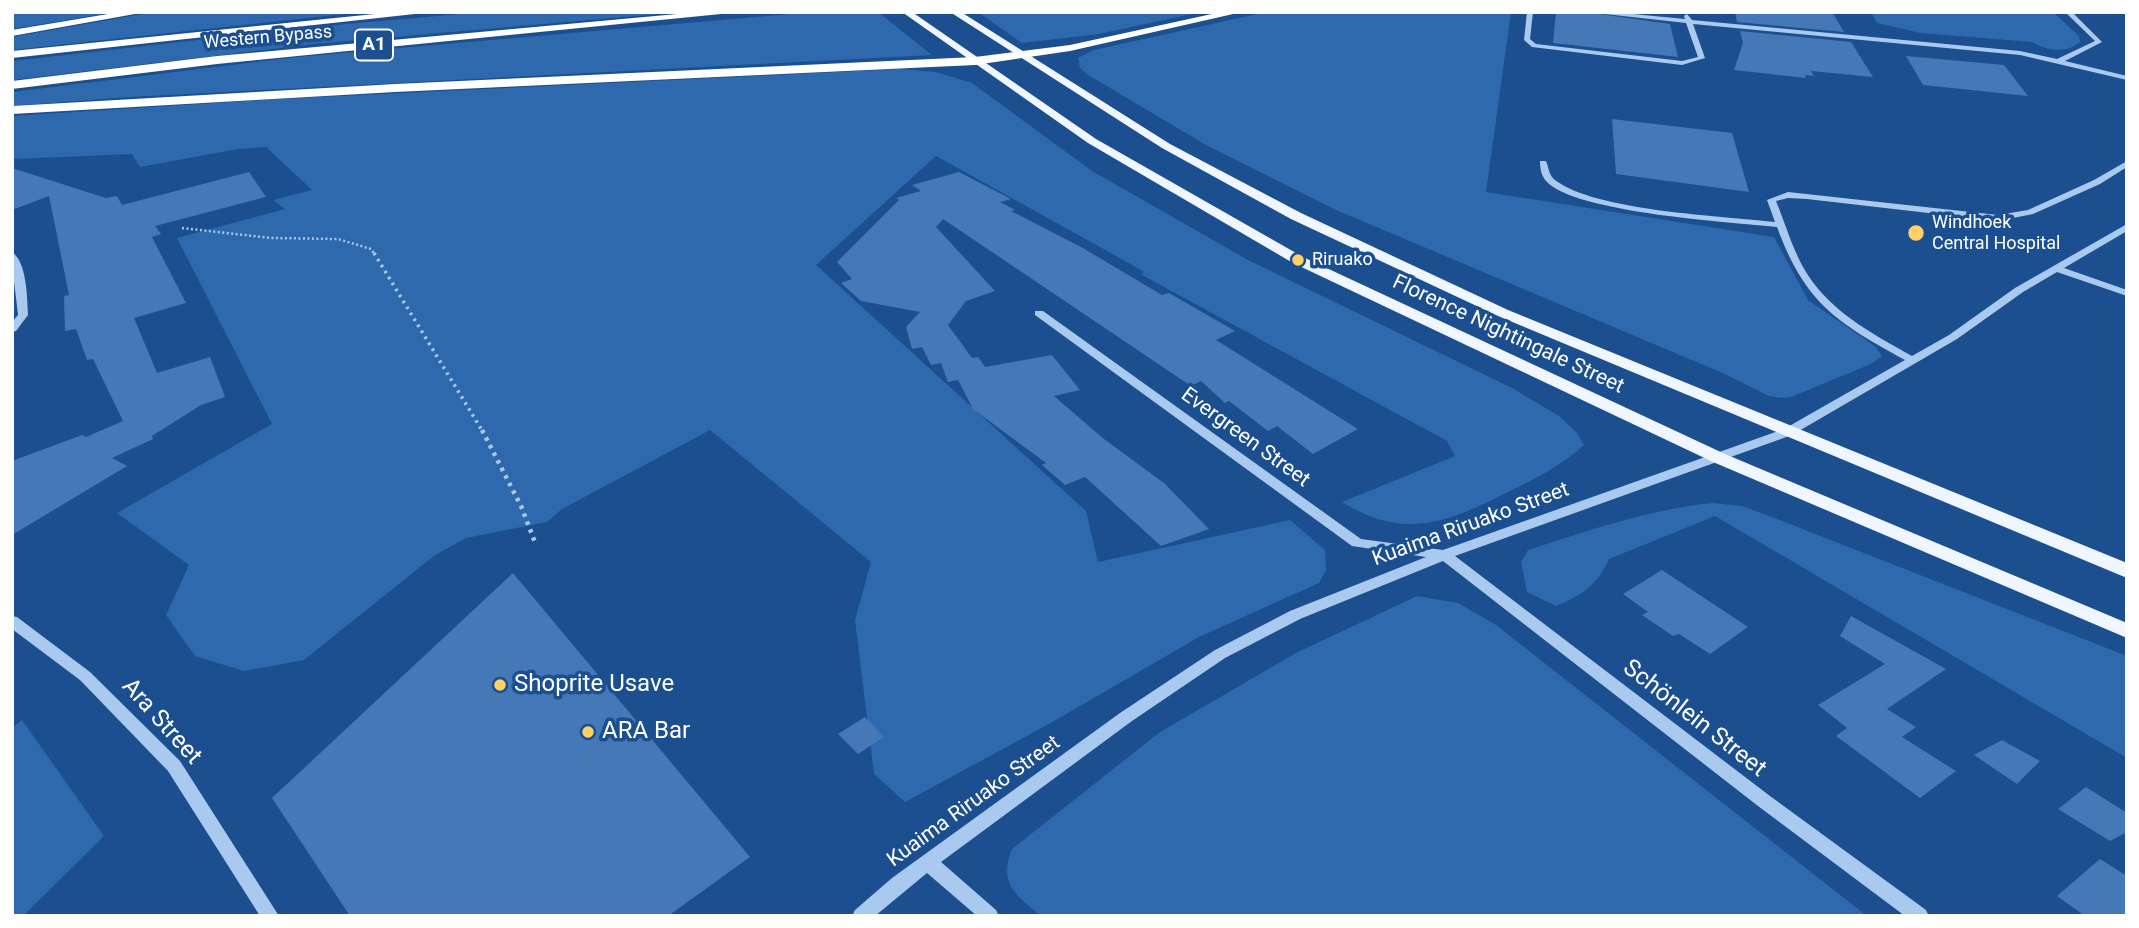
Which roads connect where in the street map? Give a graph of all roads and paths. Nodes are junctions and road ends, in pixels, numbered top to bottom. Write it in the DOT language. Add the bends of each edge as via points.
graph roads {
  1 [pos="141,12"];
  2 [pos="428,12"];
  3 [pos="736,12"];
  4 [pos="906,12"];
  5 [pos="954,12"];
  6 [pos="1237,12"];
  7 [pos="1531,12"];
  8 [pos="1590,12"];
  9 [pos="2068,12"];
  10 [pos="1687,16"];
  11 [pos="12,33"];
  12 [pos="12,55"];
  13 [pos="1021,56"];
  14 [pos="975,61"];
  15 [pos="2058,61"];
  16 [pos="2127,78"];
  17 [pos="12,85"];
  18 [pos="12,110"];
  19 [pos="1543,163"];
  20 [pos="2127,163"];
  21 [pos="1782,225"];
  22 [pos="182,228"];
  23 [pos="2127,228"];
  24 [pos="12,256"];
  25 [pos="2055,268"];
  26 [pos="2127,293"];
  27 [pos="1040,313"];
  28 [pos="12,329"];
  29 [pos="1912,360"];
  30 [pos="1788,432"];
  31 [pos="1719,458"];
  32 [pos="536,545"];
  33 [pos="1444,555"];
  34 [pos="2127,571"];
  35 [pos="12,621"];
  36 [pos="2127,631"];
  37 [pos="928,862"];
  38 [pos="270,916"];
  39 [pos="861,916"];
  40 [pos="990,916"];
  41 [pos="1920,916"];
  1 -- 11 [label="highway"];
  2 -- 12 [label="highway, Western Bypass / A1"];
  3 -- 17 [label="highway, Western Bypass / A1" via="217,60"];
  4 -- 14 [label="main road, Florence Nightingale Street"];
  5 -- 13 [label="main road, Florence Nightingale Street"];
  6 -- 13 [label="highway"];
  7 -- 10 [label="street" via="1527,40 1534,46 1682,63 1702,58"];
  8 -- 10 [label="street"];
  9 -- 15 [label="street" via="2099,42"];
  10 -- 15 [label="street"];
  13 -- 14 [label="highway"];
  13 -- 30 [label="main road, Florence Nightingale Street" via="1166,146 1296,216 1503,313"];
  14 -- 18 [label="highway"];
  14 -- 31 [label="main road, Florence Nightingale Street" via="1092,141 1298,260"];
  15 -- 16 [label="street"];
  19 -- 21 [label="street" via="1549,180 1599,203"];
  20 -- 21 [label="street" via="2031,212 1998,218 1788,195 1770,200"];
  21 -- 29 [label="street" via="1798,266 1826,306 1849,325"];
  22 -- 32 [label="path" via="271,238 338,239 371,248 482,429 520,498"];
  23 -- 25 [label="street, Kuaima Riruako Street"];
  24 -- 28 [label="street" via="20,278 23,315"];
  25 -- 26 [label="street"];
  25 -- 29 [label="street, Kuaima Riruako Street"];
  27 -- 33 [label="street, Evergreen Street" via="1357,542"];
  29 -- 30 [label="street, Kuaima Riruako Street"];
  30 -- 31 [label="street, Kuaima Riruako Street"];
  30 -- 34 [label="main road, Florence Nightingale Street"];
  31 -- 33 [label="street, Kuaima Riruako Street"];
  31 -- 36 [label="main road, Florence Nightingale Street"];
  33 -- 37 [label="street, Kuaima Riruako Street" via="1294,615 1220,654"];
  33 -- 41 [label="street, Schönlein Street"];
  35 -- 38 [label="street, Ara Street" via="85,676 174,766"];
  37 -- 39 [label="street, Kuaima Riruako Street"];
  37 -- 40 [label="street"];
}
